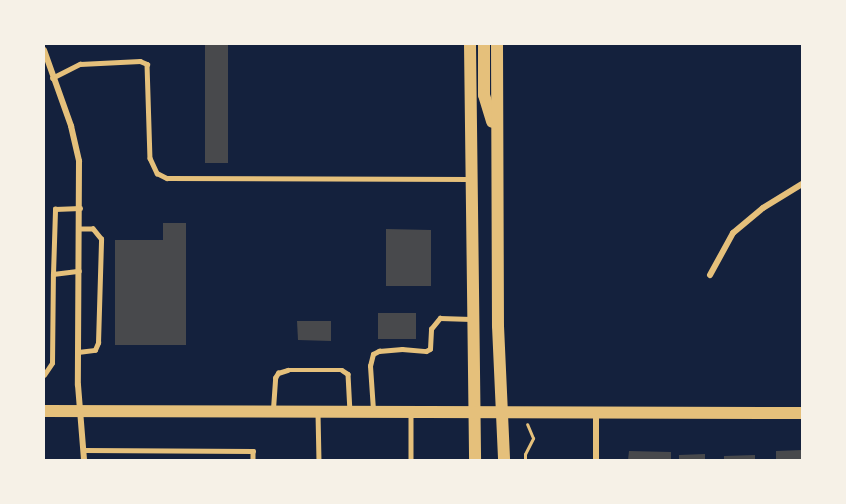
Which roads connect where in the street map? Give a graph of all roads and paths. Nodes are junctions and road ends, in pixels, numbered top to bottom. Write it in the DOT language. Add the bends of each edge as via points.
graph roads {
  1 [pos="470,44"];
  2 [pos="484,44"];
  3 [pos="497,44"];
  4 [pos="44,50"];
  5 [pos="52,78"];
  6 [pos="497,138"];
  7 [pos="470,178"];
  8 [pos="802,184"];
  9 [pos="80,208"];
  10 [pos="79,230"];
  11 [pos="79,271"];
  12 [pos="53,274"];
  13 [pos="710,275"];
  14 [pos="471,319"];
  15 [pos="78,352"];
  16 [pos="44,375"];
  17 [pos="44,411"];
  18 [pos="79,411"];
  19 [pos="273,412"];
  20 [pos="318,412"];
  21 [pos="350,412"];
  22 [pos="596,412"];
  23 [pos="373,413"];
  24 [pos="411,413"];
  25 [pos="474,413"];
  26 [pos="501,413"];
  27 [pos="522,413"];
  28 [pos="802,413"];
  29 [pos="84,450"];
  30 [pos="84,460"];
  31 [pos="254,460"];
  32 [pos="319,460"];
  33 [pos="411,460"];
  34 [pos="475,460"];
  35 [pos="504,460"];
  36 [pos="525,460"];
  37 [pos="596,460"];
  1 -- 7 [label="main road"];
  2 -- 6 [label="main road" via="484,94"];
  3 -- 6 [label="main road"];
  4 -- 5 [label="street"];
  5 -- 7 [label="lane" via="80,64 147,64 150,158 157,173 166,178"];
  5 -- 9 [label="street" via="75,141"];
  6 -- 26 [label="main road"];
  7 -- 14 [label="main road"];
  8 -- 13 [label="street" via="763,208 733,233"];
  9 -- 10 [label="street"];
  9 -- 12 [label="lane" via="55,209"];
  10 -- 11 [label="street"];
  10 -- 15 [label="lane" via="93,230 101,239 98,343 94,350"];
  11 -- 12 [label="lane"];
  11 -- 15 [label="street"];
  12 -- 16 [label="lane" via="52,363"];
  14 -- 23 [label="lane" via="440,318 431,329 430,349 426,351 373,354"];
  14 -- 25 [label="main road"];
  15 -- 18 [label="street"];
  17 -- 18 [label="main road"];
  18 -- 19 [label="main road"];
  18 -- 29 [label="street"];
  19 -- 20 [label="main road"];
  19 -- 21 [label="lane" via="275,378 288,370 342,370 348,374"];
  20 -- 21 [label="main road"];
  20 -- 32 [label="lane"];
  21 -- 23 [label="main road"];
  22 -- 27 [label="main road"];
  22 -- 28 [label="main road"];
  22 -- 37 [label="street"];
  23 -- 24 [label="main road"];
  24 -- 25 [label="main road"];
  24 -- 33 [label="lane"];
  25 -- 26 [label="main road"];
  25 -- 34 [label="main road"];
  26 -- 27 [label="main road"];
  26 -- 35 [label="main road"];
  27 -- 36 [label="path" via="533,438"];
  29 -- 30 [label="street"];
  29 -- 31 [label="lane" via="253,451"];
}
